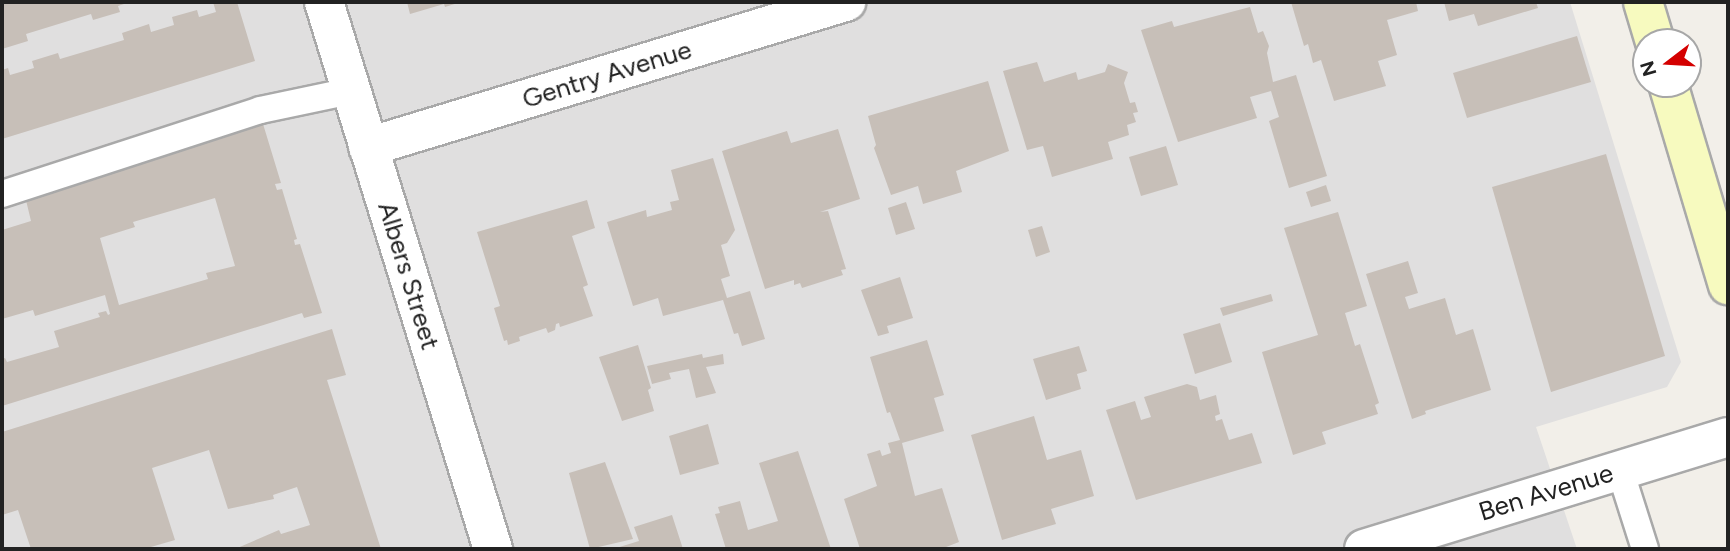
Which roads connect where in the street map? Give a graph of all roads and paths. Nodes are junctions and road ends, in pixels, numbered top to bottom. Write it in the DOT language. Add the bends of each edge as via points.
graph roads {
  1 [pos="324,2"];
  2 [pos="846,2"];
  3 [pos="1643,2"];
  4 [pos="1651,28"];
  5 [pos="351,91"];
  6 [pos="1672,98"];
  7 [pos="369,147"];
  8 [pos="2,194"];
  9 [pos="1728,285"];
  10 [pos="1728,437"];
  11 [pos="1620,471"];
  12 [pos="493,549"];
  13 [pos="1364,549"];
  14 [pos="1645,549"];
  1 -- 5 [label="street, Albers Street"];
  2 -- 7 [label="street, Gentry Avenue"];
  3 -- 4 [label="street"];
  5 -- 7 [label="street, Albers Street"];
  5 -- 8 [label="lane" via="260,110"];
  6 -- 9 [label="street"];
  7 -- 12 [label="street, Albers Street"];
  10 -- 11 [label="street, Ben Avenue"];
  11 -- 13 [label="street, Ben Avenue"];
  11 -- 14 [label="lane"];
}
